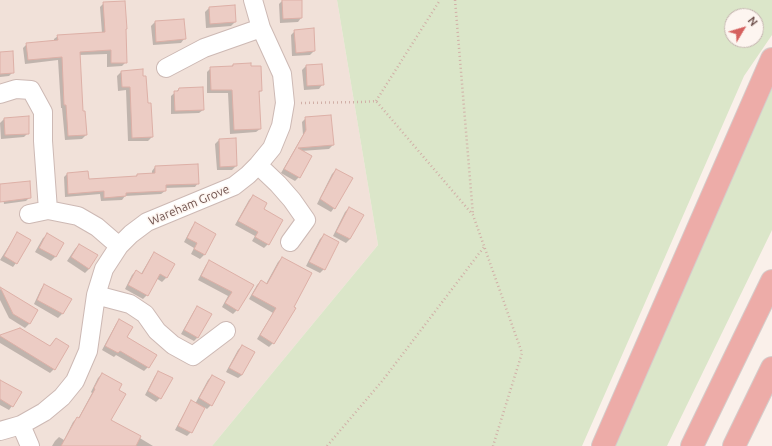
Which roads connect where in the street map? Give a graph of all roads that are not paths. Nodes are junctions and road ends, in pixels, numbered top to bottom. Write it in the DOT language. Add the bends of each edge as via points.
graph roads {
  1 [pos="253,0"];
  2 [pos="261,28"];
  3 [pos="772,59"];
  4 [pos="166,68"];
  5 [pos="0,94"];
  6 [pos="258,165"];
  7 [pos="48,210"];
  8 [pos="29,214"];
  9 [pos="290,242"];
  10 [pos="119,246"];
  11 [pos="772,281"];
  12 [pos="96,295"];
  13 [pos="226,331"];
  14 [pos="772,368"];
  15 [pos="21,425"];
  16 [pos="0,431"];
  17 [pos="30,446"];
  18 [pos="603,446"];
  19 [pos="692,446"];
  20 [pos="734,446"];
  1 -- 2 [label="street, Wareham Grove"];
  2 -- 4 [label="street" via="204,48"];
  2 -- 6 [label="street, Wareham Grove" via="282,74 285,104 281,126 272,148"];
  3 -- 18 [label="highway"];
  5 -- 7 [label="street" via="36,83 43,112"];
  6 -- 9 [label="street" via="292,200 306,220"];
  6 -- 10 [label="street, Wareham Grove" via="234,186 147,222"];
  7 -- 8 [label="street"];
  7 -- 10 [label="street" via="78,216 98,227"];
  10 -- 12 [label="street, Wareham Grove" via="104,269"];
  11 -- 19 [label="highway"];
  12 -- 13 [label="street" via="130,304 145,314 157,331 191,363"];
  12 -- 15 [label="street, Wareham Grove" via="88,351 75,381 62,397 44,412"];
  14 -- 20 [label="highway"];
  15 -- 16 [label="street, Wareham Grove"];
  15 -- 17 [label="street"];
}
